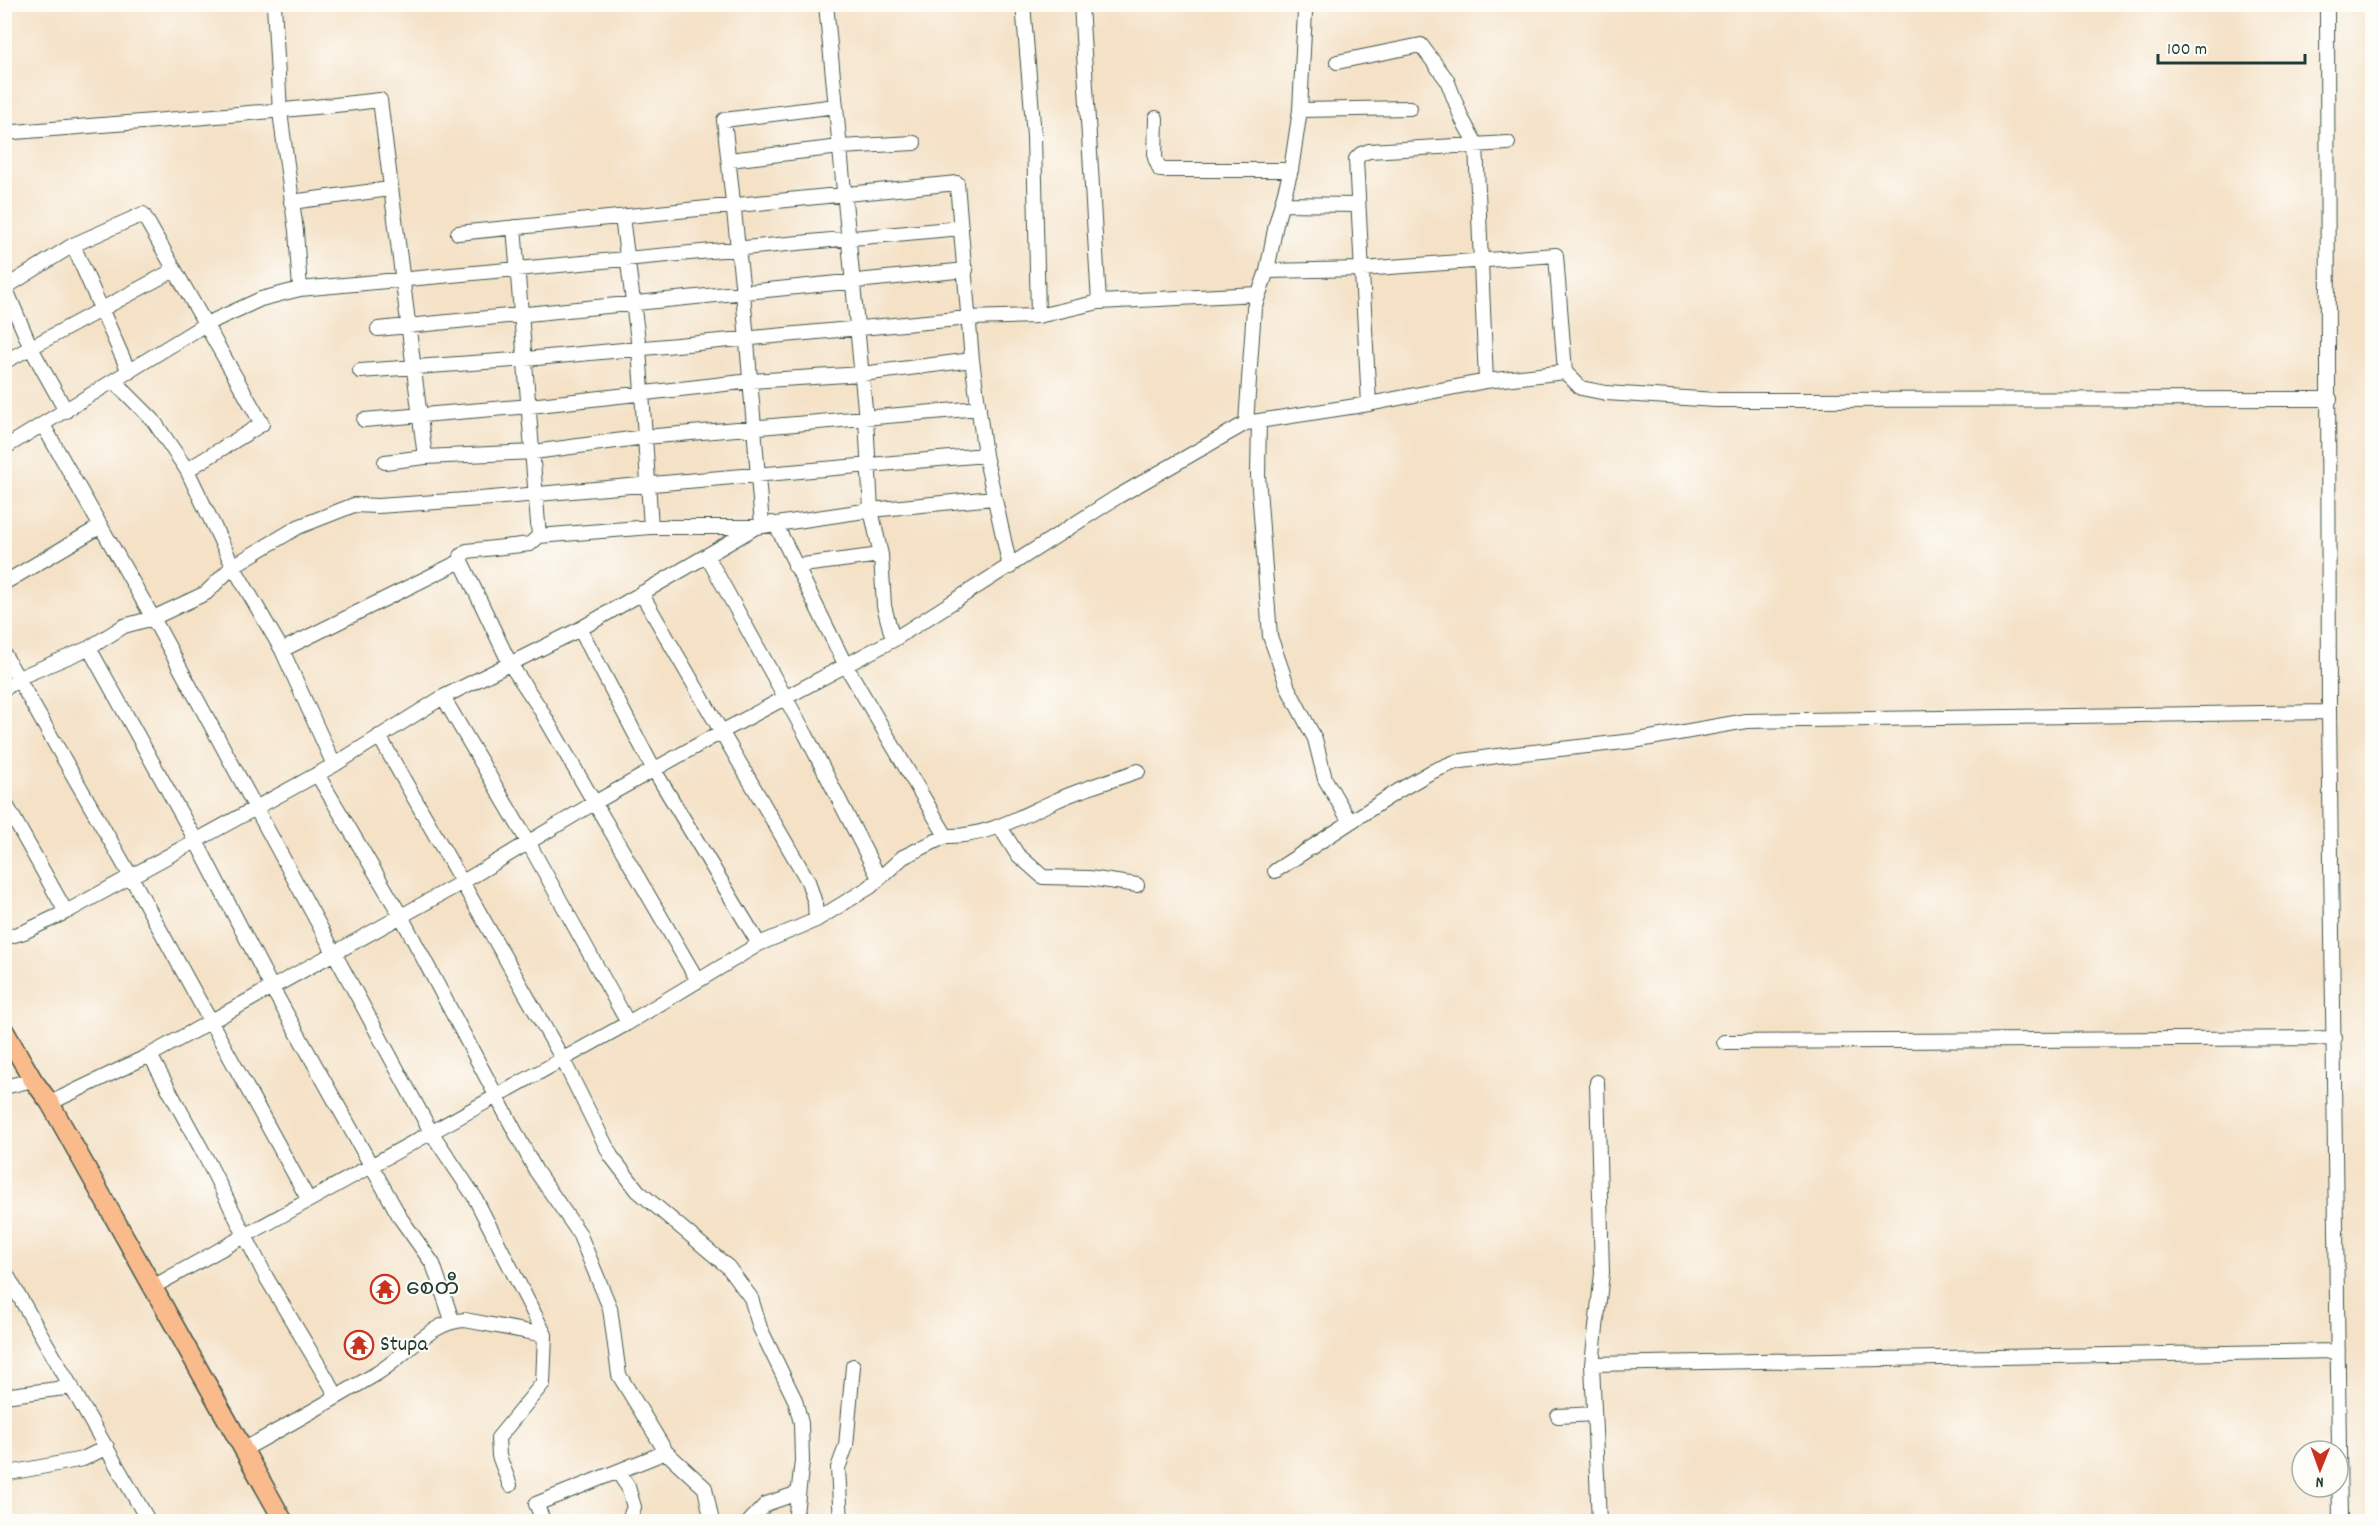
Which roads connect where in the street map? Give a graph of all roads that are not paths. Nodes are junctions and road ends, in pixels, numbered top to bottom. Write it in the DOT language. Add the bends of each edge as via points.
graph roads {
  1 [pos="274,4"];
  2 [pos="826,4"];
  3 [pos="1023,4"];
  4 [pos="1081,4"];
  5 [pos="2327,4"];
  6 [pos="1305,12"];
  7 [pos="1337,62"];
  8 [pos="836,106"];
  9 [pos="1410,108"];
  10 [pos="1300,110"];
  11 [pos="280,112"];
  12 [pos="1156,117"];
  13 [pos="4,133"];
  14 [pos="914,143"];
  15 [pos="1508,143"];
  16 [pos="1476,144"];
  17 [pos="840,147"];
  18 [pos="729,160"];
  19 [pos="1292,170"];
  20 [pos="390,189"];
  21 [pos="846,194"];
  22 [pos="291,202"];
  23 [pos="734,204"];
  24 [pos="1282,204"];
  25 [pos="1359,205"];
  26 [pos="622,216"];
  27 [pos="514,226"];
  28 [pos="961,228"];
  29 [pos="458,233"];
  30 [pos="850,238"];
  31 [pos="74,246"];
  32 [pos="739,250"];
  33 [pos="628,260"];
  34 [pos="1482,260"];
  35 [pos="1362,269"];
  36 [pos="174,270"];
  37 [pos="519,270"];
  38 [pos="966,270"];
  39 [pos="1267,271"];
  40 [pos="403,279"];
  41 [pos="854,283"];
  42 [pos="5,286"];
  43 [pos="300,289"];
  44 [pos="743,293"];
  45 [pos="1258,294"];
  46 [pos="1099,302"];
  47 [pos="633,305"];
  48 [pos="102,309"];
  49 [pos="523,314"];
  50 [pos="1038,316"];
  51 [pos="969,318"];
  52 [pos="204,325"];
  53 [pos="410,326"];
  54 [pos="858,328"];
  55 [pos="378,329"];
  56 [pos="747,338"];
  57 [pos="31,348"];
  58 [pos="639,348"];
  59 [pos="526,359"];
  60 [pos="972,360"];
  61 [pos="4,362"];
  62 [pos="414,367"];
  63 [pos="360,371"];
  64 [pos="129,372"];
  65 [pos="1565,372"];
  66 [pos="862,374"];
  67 [pos="114,381"];
  68 [pos="751,381"];
  69 [pos="1486,381"];
  70 [pos="642,393"];
  71 [pos="2330,399"];
  72 [pos="1369,404"];
  73 [pos="530,406"];
  74 [pos="980,408"];
  75 [pos="66,411"];
  76 [pos="420,414"];
  77 [pos="866,419"];
  78 [pos="364,420"];
  79 [pos="1252,422"];
  80 [pos="43,425"];
  81 [pos="755,429"];
  82 [pos="645,437"];
  83 [pos="4,448"];
  84 [pos="534,452"];
  85 [pos="985,455"];
  86 [pos="425,456"];
  87 [pos="385,462"];
  88 [pos="869,464"];
  89 [pos="188,470"];
  90 [pos="760,474"];
  91 [pos="648,483"];
  92 [pos="537,495"];
  93 [pos="993,498"];
  94 [pos="871,510"];
  95 [pos="764,525"];
  96 [pos="101,526"];
  97 [pos="651,527"];
  98 [pos="540,536"];
  99 [pos="881,555"];
  100 [pos="707,556"];
  101 [pos="460,561"];
  102 [pos="233,566"];
  103 [pos="795,566"];
  104 [pos="1010,567"];
  105 [pos="4,583"];
  106 [pos="641,593"];
  107 [pos="153,618"];
  108 [pos="580,629"];
  109 [pos="893,640"];
  110 [pos="89,648"];
  111 [pos="282,650"];
  112 [pos="4,654"];
  113 [pos="510,664"];
  114 [pos="845,664"];
  115 [pos="18,680"];
  116 [pos="4,689"];
  117 [pos="443,697"];
  118 [pos="784,698"];
  119 [pos="2329,712"];
  120 [pos="723,731"];
  121 [pos="379,736"];
  122 [pos="334,765"];
  123 [pos="654,770"];
  124 [pos="1137,771"];
  125 [pos="317,774"];
  126 [pos="4,801"];
  127 [pos="594,803"];
  128 [pos="255,807"];
  129 [pos="1350,822"];
  130 [pos="1000,827"];
  131 [pos="946,836"];
  132 [pos="195,839"];
  133 [pos="528,842"];
  134 [pos="1275,872"];
  135 [pos="130,874"];
  136 [pos="879,878"];
  137 [pos="461,883"];
  138 [pos="1137,885"];
  139 [pos="66,912"];
  140 [pos="400,916"];
  141 [pos="816,920"];
  142 [pos="4,938"];
  143 [pos="759,944"];
  144 [pos="335,952"];
  145 [pos="698,981"];
  146 [pos="271,986"];
  147 [pos="210,1020"];
  148 [pos="628,1023"];
  149 [pos="4,1030"];
  150 [pos="2335,1038"];
  151 [pos="1724,1042"];
  152 [pos="150,1055"];
  153 [pos="562,1058"];
  154 [pos="33,1080"];
  155 [pos="1597,1082"];
  156 [pos="4,1087"];
  157 [pos="495,1096"];
  158 [pos="50,1103"];
  159 [pos="431,1132"];
  160 [pos="372,1164"];
  161 [pos="308,1199"];
  162 [pos="243,1235"];
  163 [pos="4,1270"];
  164 [pos="151,1288"];
  165 [pos="452,1320"];
  166 [pos="545,1335"];
  167 [pos="2338,1351"];
  168 [pos="1592,1364"];
  169 [pos="853,1365"];
  170 [pos="72,1387"];
  171 [pos="4,1396"];
  172 [pos="337,1396"];
  173 [pos="1594,1414"];
  174 [pos="1558,1416"];
  175 [pos="107,1447"];
  176 [pos="243,1450"];
  177 [pos="666,1452"];
  178 [pos="618,1472"];
  179 [pos="4,1474"];
  180 [pos="510,1485"];
  181 [pos="798,1493"];
  182 [pos="149,1521"];
  183 [pos="284,1521"];
  184 [pos="544,1521"];
  185 [pos="628,1521"];
  186 [pos="712,1521"];
  187 [pos="749,1521"];
  188 [pos="795,1521"];
  189 [pos="841,1521"];
  190 [pos="1599,1521"];
  191 [pos="2340,1521"];
  1 -- 11 [label="street"];
  2 -- 8 [label="street"];
  3 -- 50 [label="street" via="1034,136"];
  4 -- 46 [label="street"];
  5 -- 71 [label="street"];
  6 -- 10 [label="street"];
  7 -- 16 [label="street" via="1421,45 1447,80"];
  8 -- 17 [label="street"];
  8 -- 18 [label="street" via="724,120"];
  9 -- 10 [label="street"];
  10 -- 19 [label="street"];
  11 -- 13 [label="street"];
  11 -- 20 [label="street" via="380,100"];
  11 -- 22 [label="street"];
  12 -- 19 [label="street" via="1155,158 1160,170"];
  14 -- 17 [label="street"];
  15 -- 16 [label="street"];
  16 -- 25 [label="street" via="1361,154 1356,159"];
  16 -- 34 [label="street"];
  17 -- 18 [label="street"];
  17 -- 21 [label="street"];
  18 -- 23 [label="street"];
  19 -- 24 [label="street"];
  20 -- 22 [label="street"];
  20 -- 40 [label="street"];
  21 -- 23 [label="street"];
  21 -- 28 [label="street" via="957,183"];
  21 -- 30 [label="street"];
  22 -- 43 [label="street"];
  23 -- 26 [label="street"];
  23 -- 32 [label="street"];
  24 -- 25 [label="street"];
  24 -- 39 [label="street"];
  25 -- 35 [label="street"];
  26 -- 27 [label="street"];
  26 -- 33 [label="street"];
  27 -- 29 [label="street"];
  27 -- 37 [label="street"];
  28 -- 30 [label="street"];
  28 -- 38 [label="street"];
  30 -- 32 [label="street"];
  30 -- 41 [label="street"];
  31 -- 36 [label="street" via="143,214"];
  31 -- 42 [label="street"];
  31 -- 48 [label="street"];
  32 -- 33 [label="street"];
  32 -- 44 [label="street"];
  33 -- 37 [label="street"];
  33 -- 47 [label="street"];
  34 -- 35 [label="street"];
  34 -- 65 [label="street" via="1556,255"];
  34 -- 69 [label="street"];
  35 -- 39 [label="street"];
  35 -- 72 [label="street"];
  36 -- 48 [label="street"];
  36 -- 52 [label="street"];
  37 -- 40 [label="street"];
  37 -- 49 [label="street"];
  38 -- 41 [label="street"];
  38 -- 51 [label="street"];
  39 -- 45 [label="street"];
  40 -- 43 [label="street"];
  40 -- 53 [label="street"];
  41 -- 44 [label="street"];
  41 -- 54 [label="street"];
  42 -- 57 [label="street"];
  43 -- 52 [label="street" via="261,299"];
  44 -- 47 [label="street"];
  44 -- 56 [label="street"];
  45 -- 46 [label="street"];
  45 -- 79 [label="street" via="1254,308"];
  46 -- 50 [label="street"];
  47 -- 49 [label="street"];
  47 -- 58 [label="street"];
  48 -- 57 [label="street"];
  48 -- 64 [label="street"];
  49 -- 53 [label="street"];
  49 -- 59 [label="street"];
  50 -- 51 [label="street"];
  51 -- 54 [label="street"];
  51 -- 60 [label="street"];
  52 -- 64 [label="street"];
  52 -- 89 [label="street" via="262,424"];
  53 -- 55 [label="street"];
  53 -- 62 [label="street"];
  54 -- 56 [label="street"];
  54 -- 66 [label="street"];
  56 -- 58 [label="street"];
  56 -- 68 [label="street"];
  57 -- 61 [label="street"];
  57 -- 75 [label="street"];
  58 -- 59 [label="street"];
  58 -- 70 [label="street"];
  59 -- 62 [label="street"];
  59 -- 73 [label="street"];
  60 -- 66 [label="street"];
  60 -- 74 [label="street"];
  62 -- 63 [label="street"];
  62 -- 76 [label="street"];
  64 -- 67 [label="street"];
  65 -- 69 [label="street"];
  65 -- 71 [label="street" via="1581,388 1606,393 1716,400"];
  66 -- 68 [label="street"];
  66 -- 77 [label="street"];
  67 -- 75 [label="street"];
  67 -- 89 [label="street" via="153,420"];
  68 -- 70 [label="street"];
  68 -- 81 [label="street"];
  69 -- 72 [label="street"];
  70 -- 73 [label="street"];
  70 -- 82 [label="street"];
  71 -- 119 [label="street"];
  72 -- 79 [label="street"];
  73 -- 76 [label="street"];
  73 -- 84 [label="street"];
  74 -- 77 [label="street"];
  74 -- 85 [label="street"];
  75 -- 80 [label="street"];
  76 -- 78 [label="street"];
  76 -- 86 [label="street"];
  77 -- 81 [label="street"];
  77 -- 88 [label="street"];
  79 -- 104 [label="street" via="1117,497"];
  79 -- 129 [label="street" via="1270,636 1288,688 1315,739 1325,779"];
  80 -- 83 [label="street"];
  80 -- 96 [label="street"];
  81 -- 82 [label="street"];
  81 -- 90 [label="street"];
  82 -- 84 [label="street"];
  82 -- 91 [label="street"];
  84 -- 86 [label="street"];
  84 -- 92 [label="street"];
  85 -- 88 [label="street"];
  85 -- 93 [label="street"];
  86 -- 87 [label="street"];
  88 -- 90 [label="street"];
  88 -- 94 [label="street"];
  89 -- 102 [label="street"];
  90 -- 91 [label="street"];
  90 -- 95 [label="street"];
  91 -- 92 [label="street"];
  91 -- 97 [label="street"];
  92 -- 98 [label="street"];
  92 -- 102 [label="street" via="378,507 354,505 298,527"];
  93 -- 94 [label="street"];
  93 -- 104 [label="street"];
  94 -- 95 [label="street"];
  94 -- 99 [label="street"];
  95 -- 97 [label="street"];
  95 -- 100 [label="street"];
  95 -- 103 [label="street" via="778,529"];
  96 -- 105 [label="street"];
  96 -- 107 [label="street"];
  97 -- 98 [label="street"];
  98 -- 101 [label="street" via="530,544 467,551"];
  99 -- 103 [label="street"];
  99 -- 109 [label="street" via="884,606"];
  100 -- 106 [label="street"];
  100 -- 118 [label="street"];
  101 -- 111 [label="street"];
  101 -- 113 [label="street"];
  102 -- 107 [label="street" via="206,593"];
  102 -- 111 [label="street"];
  103 -- 114 [label="street"];
  104 -- 109 [label="street"];
  106 -- 108 [label="street"];
  106 -- 120 [label="street"];
  107 -- 110 [label="street" via="124,626"];
  107 -- 128 [label="street"];
  108 -- 113 [label="street"];
  108 -- 123 [label="street"];
  109 -- 114 [label="street"];
  110 -- 115 [label="street"];
  110 -- 132 [label="street"];
  111 -- 122 [label="street"];
  112 -- 115 [label="street"];
  113 -- 117 [label="street"];
  113 -- 127 [label="street"];
  114 -- 118 [label="street"];
  114 -- 131 [label="street"];
  115 -- 116 [label="street"];
  115 -- 135 [label="street"];
  117 -- 121 [label="street"];
  117 -- 133 [label="street"];
  118 -- 120 [label="street"];
  118 -- 136 [label="street"];
  119 -- 129 [label="street" via="1746,721 1633,741 1455,762 1398,791"];
  119 -- 150 [label="street"];
  120 -- 123 [label="street"];
  120 -- 141 [label="street" via="808,881"];
  121 -- 122 [label="street"];
  121 -- 137 [label="street"];
  122 -- 125 [label="street"];
  123 -- 127 [label="street"];
  123 -- 143 [label="street"];
  124 -- 130 [label="street" via="1056,800"];
  125 -- 128 [label="street"];
  125 -- 140 [label="street"];
  126 -- 139 [label="street"];
  127 -- 133 [label="street"];
  127 -- 145 [label="street"];
  128 -- 132 [label="street"];
  128 -- 144 [label="street"];
  129 -- 134 [label="street"];
  130 -- 131 [label="street" via="967,837"];
  130 -- 138 [label="street" via="1017,854 1043,877"];
  131 -- 136 [label="street" via="903,857"];
  132 -- 135 [label="street"];
  132 -- 146 [label="street"];
  133 -- 137 [label="street"];
  133 -- 148 [label="street"];
  135 -- 139 [label="street"];
  135 -- 147 [label="street"];
  136 -- 141 [label="street"];
  137 -- 140 [label="street"];
  137 -- 153 [label="street"];
  139 -- 142 [label="street"];
  140 -- 144 [label="street"];
  140 -- 157 [label="street"];
  141 -- 143 [label="street"];
  143 -- 145 [label="street"];
  144 -- 146 [label="street"];
  144 -- 159 [label="street"];
  145 -- 148 [label="street"];
  146 -- 147 [label="street"];
  146 -- 160 [label="street"];
  147 -- 152 [label="street"];
  147 -- 161 [label="street"];
  148 -- 153 [label="street"];
  149 -- 154 [label="main road"];
  150 -- 151 [label="street"];
  150 -- 167 [label="street"];
  152 -- 158 [label="street"];
  152 -- 162 [label="street"];
  153 -- 157 [label="street"];
  153 -- 181 [label="street" via="611,1156 638,1191 728,1267 751,1298 801,1423"];
  154 -- 156 [label="street"];
  154 -- 158 [label="main road"];
  155 -- 168 [label="street" via="1602,1273"];
  157 -- 159 [label="street"];
  157 -- 177 [label="street" via="536,1171 579,1233 610,1308 619,1375"];
  158 -- 164 [label="main road"];
  159 -- 160 [label="street"];
  159 -- 166 [label="street" via="474,1196"];
  160 -- 161 [label="street"];
  160 -- 165 [label="street" via="401,1219 433,1264"];
  161 -- 162 [label="street"];
  162 -- 164 [label="street"];
  162 -- 172 [label="street"];
  163 -- 170 [label="street"];
  164 -- 176 [label="main road"];
  165 -- 166 [label="street"];
  165 -- 172 [label="street" via="417,1341 379,1372"];
  166 -- 180 [label="street" via="543,1383 498,1438 499,1456"];
  167 -- 168 [label="street"];
  167 -- 191 [label="street"];
  168 -- 173 [label="street"];
  169 -- 189 [label="street" via="846,1446 838,1467"];
  170 -- 171 [label="street"];
  170 -- 175 [label="street"];
  172 -- 176 [label="street"];
  173 -- 174 [label="street"];
  173 -- 190 [label="street"];
  175 -- 179 [label="street" via="83,1459"];
  175 -- 182 [label="street"];
  176 -- 183 [label="main road"];
  177 -- 178 [label="street"];
  177 -- 186 [label="street" via="705,1488"];
  178 -- 184 [label="street" via="536,1504"];
  178 -- 185 [label="street" via="634,1507"];
  181 -- 187 [label="street" via="766,1504"];
  181 -- 188 [label="street"];
}
